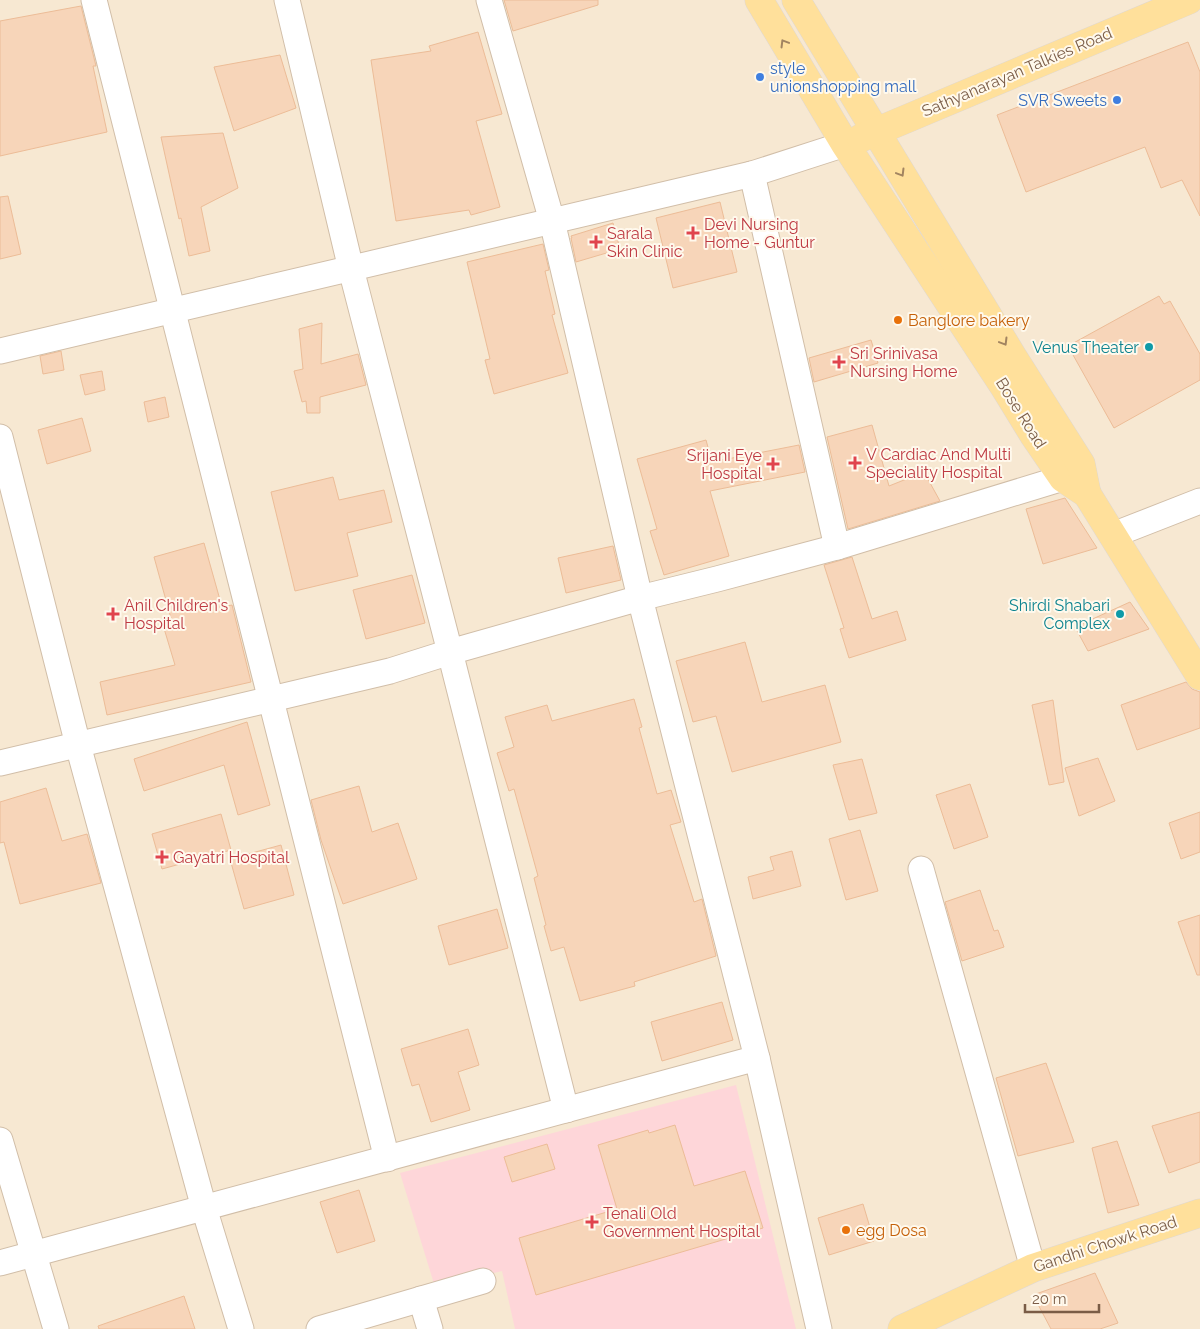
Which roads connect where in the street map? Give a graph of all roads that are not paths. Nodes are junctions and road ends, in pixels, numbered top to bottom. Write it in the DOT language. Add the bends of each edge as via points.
graph roads {
  1 [pos="94,0"];
  2 [pos="287,0"];
  3 [pos="489,0"];
  4 [pos="759,0"];
  5 [pos="796,0"];
  6 [pos="1189,0"];
  7 [pos="876,132"];
  8 [pos="845,144"];
  9 [pos="752,174"];
  10 [pos="552,221"];
  11 [pos="351,268"];
  12 [pos="172,310"];
  13 [pos="0,351"];
  14 [pos="0,437"];
  15 [pos="1077,480"];
  16 [pos="1200,501"];
  17 [pos="1112,535"];
  18 [pos="837,547"];
  19 [pos="640,598"];
  20 [pos="450,652"];
  21 [pos="1200,676"];
  22 [pos="271,700"];
  23 [pos="78,745"];
  24 [pos="0,763"];
  25 [pos="921,869"];
  26 [pos="757,1058"];
  27 [pos="566,1110"];
  28 [pos="0,1140"];
  29 [pos="387,1159"];
  30 [pos="204,1208"];
  31 [pos="1200,1213"];
  32 [pos="34,1255"];
  33 [pos="0,1264"];
  34 [pos="1032,1268"];
  35 [pos="483,1281"];
  36 [pos="421,1299"];
  37 [pos="918,1326"];
  38 [pos="56,1329"];
  39 [pos="241,1329"];
  40 [pos="318,1329"];
  41 [pos="430,1329"];
  42 [pos="819,1329"];
  1 -- 12 [label="street"];
  2 -- 11 [label="street"];
  3 -- 10 [label="street"];
  8 -- 4 [label="main road, Bose Road, one-way"];
  5 -- 7 [label="main road"];
  6 -- 7 [label="main road, Sathyanarayan Talkies Road"];
  7 -- 8 [label="main road, Sathyanarayan Talkies Road"];
  7 -- 15 [label="main road, one-way" via="1081,464"];
  8 -- 9 [label="street"];
  8 -- 15 [label="main road, Bose Road" via="1033,434"];
  9 -- 10 [label="street"];
  9 -- 18 [label="street"];
  10 -- 11 [label="street"];
  10 -- 19 [label="street"];
  11 -- 12 [label="street"];
  11 -- 20 [label="street"];
  12 -- 13 [label="street"];
  12 -- 22 [label="street"];
  14 -- 23 [label="street"];
  15 -- 17 [label="main road, Bose Road"];
  15 -- 18 [label="street"];
  16 -- 17 [label="street"];
  17 -- 21 [label="main road, Bose Road"];
  18 -- 19 [label="street"];
  19 -- 20 [label="street"];
  19 -- 26 [label="street"];
  20 -- 22 [label="street" via="390,671"];
  20 -- 27 [label="street"];
  22 -- 23 [label="street"];
  22 -- 29 [label="street"];
  23 -- 24 [label="street"];
  23 -- 30 [label="street"];
  25 -- 34 [label="street"];
  26 -- 27 [label="street"];
  26 -- 42 [label="street"];
  27 -- 29 [label="street"];
  28 -- 32 [label="street"];
  29 -- 30 [label="street"];
  30 -- 32 [label="street"];
  30 -- 39 [label="street"];
  31 -- 34 [label="main road, Gandhi Chowk Road"];
  32 -- 33 [label="street"];
  32 -- 38 [label="street"];
  34 -- 37 [label="main road, Gandhi Chowk Road"];
  35 -- 36 [label="street"];
  36 -- 40 [label="street"];
  36 -- 41 [label="street"];
}
